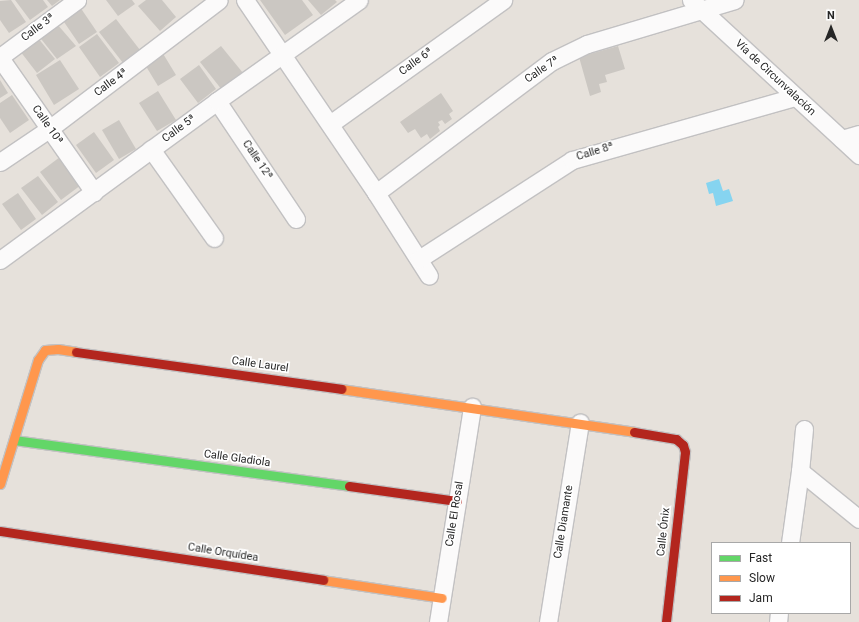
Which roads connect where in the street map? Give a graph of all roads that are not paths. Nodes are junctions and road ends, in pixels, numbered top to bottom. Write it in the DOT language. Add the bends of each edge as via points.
graph roads {
  1 [pos="76,0"];
  2 [pos="219,0"];
  3 [pos="245,0"];
  4 [pos="360,0"];
  5 [pos="503,0"];
  6 [pos="735,0"];
  7 [pos="696,5"];
  8 [pos="283,55"];
  9 [pos="0,57"];
  10 [pos="794,97"];
  11 [pos="217,101"];
  12 [pos="330,124"];
  13 [pos="49,129"];
  14 [pos="859,134"];
  15 [pos="842,139"];
  16 [pos="151,150"];
  17 [pos="859,155"];
  18 [pos="0,162"];
  19 [pos="94,192"];
  20 [pos="376,193"];
  21 [pos="296,219"];
  22 [pos="214,238"];
  23 [pos="419,259"];
  24 [pos="0,260"];
  25 [pos="429,276"];
  26 [pos="472,407"];
  27 [pos="580,423"];
  28 [pos="804,429"];
  29 [pos="14,440"];
  30 [pos="682,444"];
  31 [pos="800,470"];
  32 [pos="0,484"];
  33 [pos="456,501"];
  34 [pos="859,519"];
  35 [pos="0,531"];
  36 [pos="790,542"];
  37 [pos="442,598"];
  38 [pos="438,622"];
  39 [pos="548,622"];
  40 [pos="666,622"];
  1 -- 9 [label="street, Calle 3ª"];
  2 -- 13 [label="street, Calle 4ª"];
  3 -- 8 [label="street"];
  4 -- 8 [label="street, Calle 5ª"];
  5 -- 12 [label="street, Calle 6ª"];
  6 -- 7 [label="street, Calle 7ª"];
  7 -- 10 [label="street, Vía de Circunvalación"];
  7 -- 20 [label="street, Calle 7ª" via="587,44 552,61"];
  8 -- 11 [label="street, Calle 5ª"];
  8 -- 12 [label="street"];
  9 -- 13 [label="street, Calle 10ª"];
  10 -- 15 [label="street, Vía de Circunvalación"];
  10 -- 23 [label="street, Calle 8ª" via="572,160"];
  11 -- 16 [label="street, Calle 5ª"];
  11 -- 21 [label="street, Calle 12ª"];
  12 -- 20 [label="street"];
  13 -- 18 [label="street, Calle 4ª"];
  13 -- 19 [label="street, Calle 10ª"];
  14 -- 15 [label="street"];
  15 -- 17 [label="street, Vía de Circunvalación"];
  16 -- 19 [label="street, Calle 5ª"];
  16 -- 22 [label="street"];
  19 -- 24 [label="street, Calle 5ª"];
  20 -- 23 [label="street"];
  23 -- 25 [label="street"];
  26 -- 27 [label="street, Calle Laurel"];
  26 -- 29 [label="street, Calle Laurel" via="58,349 45,350 38,360"];
  26 -- 33 [label="street, Calle El Rosal"];
  27 -- 30 [label="street, Calle Laurel" via="676,439"];
  27 -- 39 [label="street, Calle Diamante"];
  28 -- 31 [label="street"];
  29 -- 32 [label="street"];
  29 -- 33 [label="street, Calle Gladiola"];
  30 -- 40 [label="street, Calle Ónix" via="685,452"];
  31 -- 34 [label="street"];
  31 -- 36 [label="street"];
  33 -- 37 [label="street, Calle El Rosal"];
  35 -- 37 [label="street, Calle Orquídea"];
  37 -- 38 [label="street, Calle El Rosal"];
}
